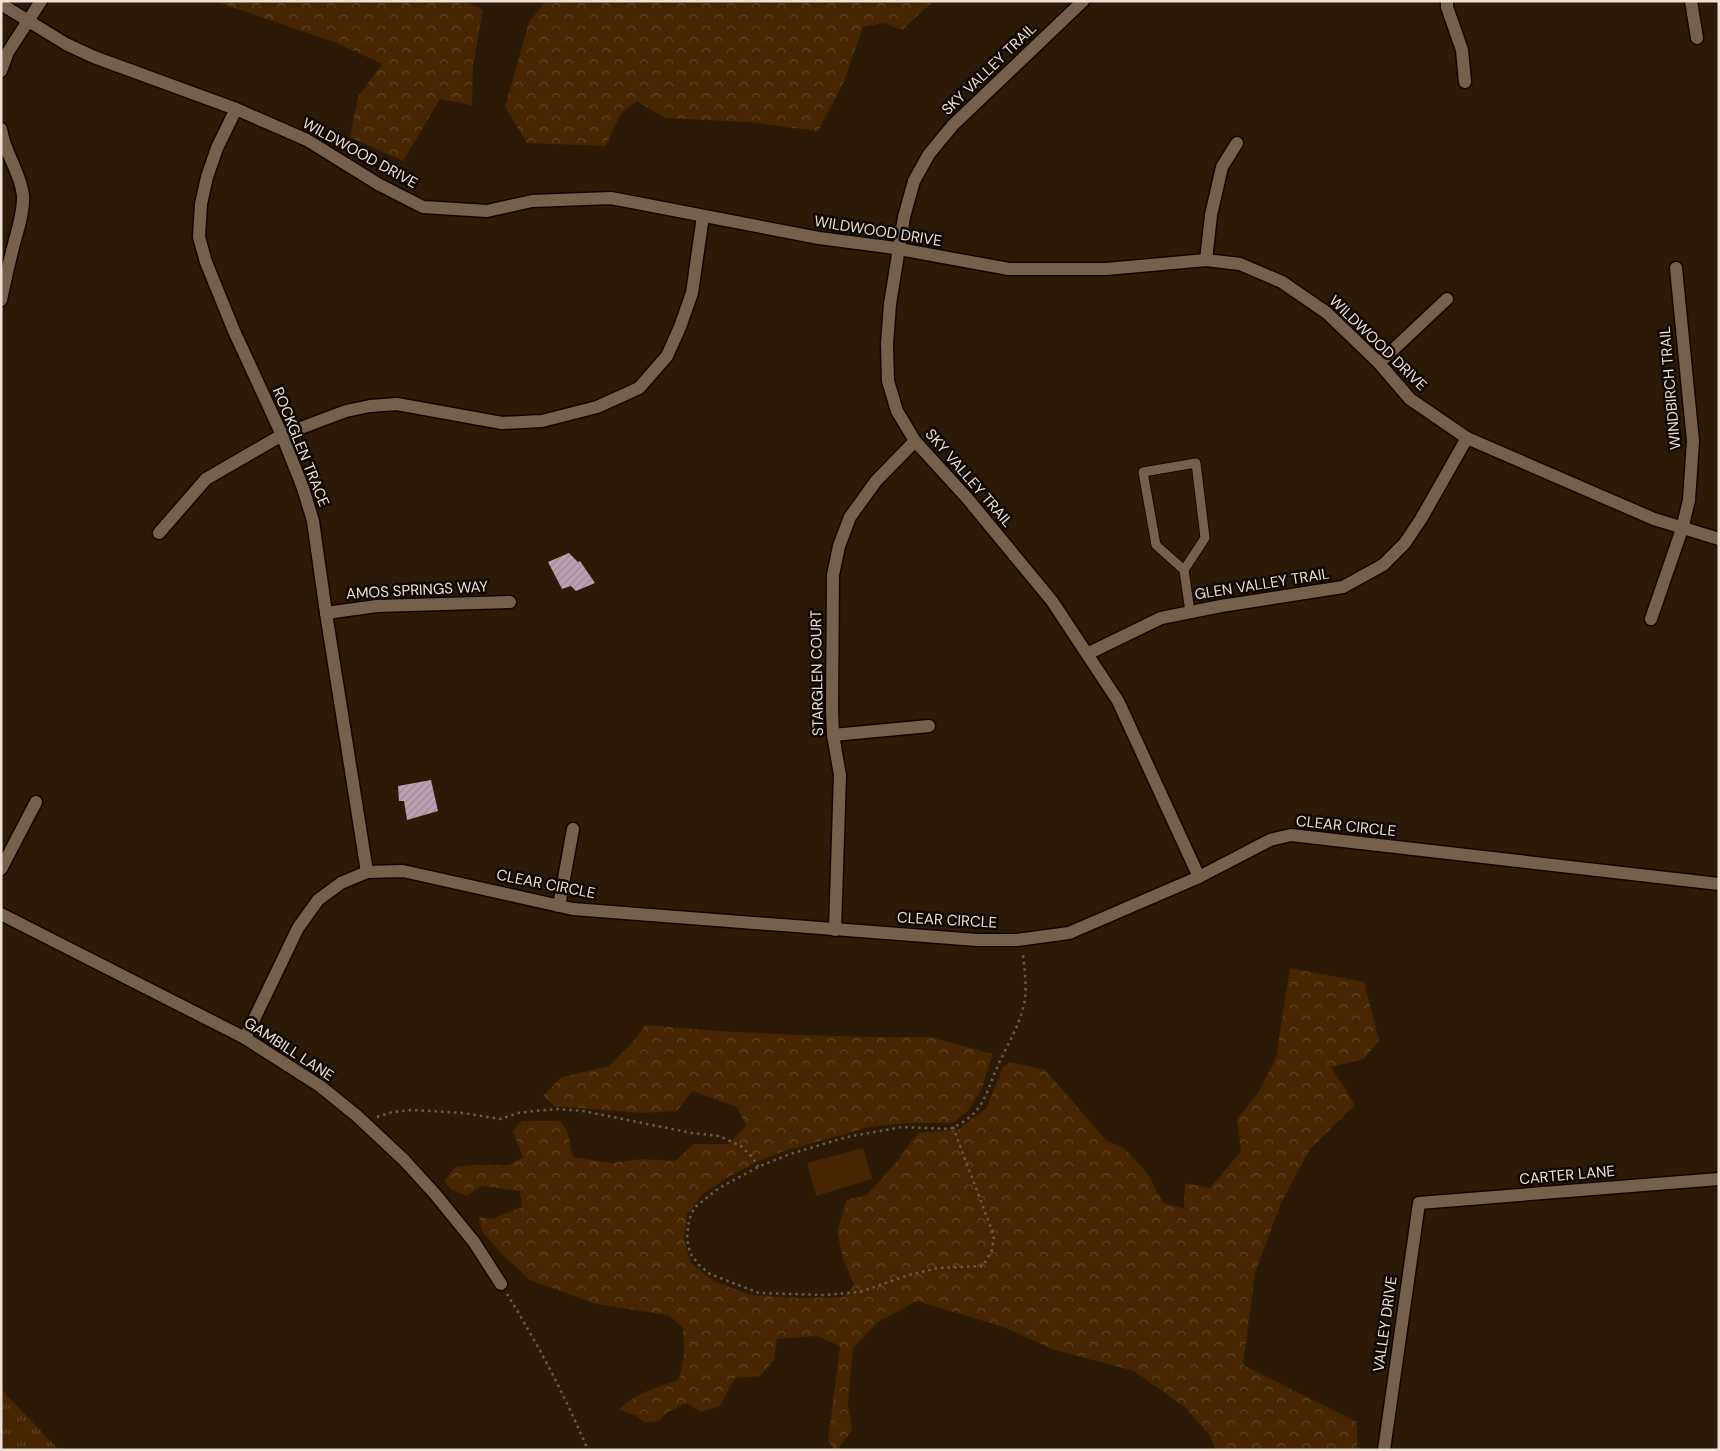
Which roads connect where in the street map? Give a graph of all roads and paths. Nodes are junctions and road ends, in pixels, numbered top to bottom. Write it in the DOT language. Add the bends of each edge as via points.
graph roads {
  1 [pos="41,1"];
  2 [pos="1083,1"];
  3 [pos="1447,1"];
  4 [pos="1691,1"];
  5 [pos="1,4"];
  6 [pos="29,22"];
  7 [pos="1697,38"];
  8 [pos="1,72"];
  9 [pos="1465,82"];
  10 [pos="236,109"];
  11 [pos="1,130"];
  12 [pos="1237,143"];
  13 [pos="703,216"];
  14 [pos="899,250"];
  15 [pos="1206,260"];
  16 [pos="1676,268"];
  17 [pos="1447,299"];
  18 [pos="1,300"];
  19 [pos="1379,363"];
  20 [pos="282,435"];
  21 [pos="1467,438"];
  22 [pos="915,441"];
  23 [pos="1682,529"];
  24 [pos="159,533"];
  25 [pos="1719,539"];
  26 [pos="1184,570"];
  27 [pos="510,602"];
  28 [pos="1190,612"];
  29 [pos="326,613"];
  30 [pos="1651,619"];
  31 [pos="1087,654"];
  32 [pos="929,726"];
  33 [pos="833,735"];
  34 [pos="36,802"];
  35 [pos="573,829"];
  36 [pos="1,869"];
  37 [pos="367,872"];
  38 [pos="1198,877"];
  39 [pos="1719,884"];
  40 [pos="559,906"];
  41 [pos="1,914"];
  42 [pos="835,930"];
  43 [pos="1023,953"];
  44 [pos="245,1038"];
  45 [pos="365,1123"];
  46 [pos="953,1127"];
  47 [pos="758,1167"];
  48 [pos="1719,1178"];
  49 [pos="1419,1203"];
  50 [pos="501,1284"];
  51 [pos="588,1450"];
  52 [pos="1384,1450"];
  1 -- 6 [label="street"];
  2 -- 14 [label="street, SKY VALLEY TRAIL" via="953,125 929,154 914,181"];
  3 -- 9 [label="street" via="1462,50"];
  4 -- 7 [label="street"];
  5 -- 6 [label="street, WILDWOOD DRIVE"];
  6 -- 8 [label="street" via="8,52"];
  6 -- 10 [label="street, WILDWOOD DRIVE" via="105,62"];
  10 -- 13 [label="street, WILDWOOD DRIVE" via="307,140 378,184 423,207 487,211 532,201 611,198"];
  10 -- 20 [label="street, ROCKGLEN TRACE" via="207,177 199,237 234,331"];
  11 -- 18 [label="street" via="23,195 22,218"];
  12 -- 15 [label="street" via="1222,167 1211,215"];
  13 -- 14 [label="street, WILDWOOD DRIVE"];
  13 -- 20 [label="street" via="692,293 680,327 667,356 639,388 597,407 542,421 502,422 397,404 346,410"];
  14 -- 15 [label="street, WILDWOOD DRIVE" via="1009,269 1106,269"];
  14 -- 22 [label="street, SKY VALLEY TRAIL" via="886,344 888,381 897,410"];
  15 -- 19 [label="street, WILDWOOD DRIVE" via="1240,264 1282,282 1327,313"];
  16 -- 23 [label="street, WINDBIRCH TRAIL" via="1693,441 1690,500"];
  17 -- 19 [label="street"];
  19 -- 21 [label="street, WILDWOOD DRIVE" via="1410,399"];
  20 -- 24 [label="street" via="206,479"];
  20 -- 29 [label="street, ROCKGLEN TRACE" via="313,521"];
  21 -- 23 [label="street, WILDWOOD DRIVE"];
  21 -- 28 [label="street, GLEN VALLEY TRAIL" via="1421,519 1405,543 1383,565 1343,587"];
  22 -- 31 [label="street, SKY VALLEY TRAIL" via="1052,601"];
  22 -- 33 [label="street, STARGLEN COURT" via="876,481 850,517 839,546 833,575"];
  23 -- 25 [label="street, WILDWOOD DRIVE"];
  23 -- 30 [label="street, WINDBIRCH TRAIL"];
  26 -- 26 [label="lane" via="1156,545 1143,472 1196,463 1205,538"];
  26 -- 28 [label="lane"];
  27 -- 29 [label="street, AMOS SPRINGS WAY" via="377,606"];
  28 -- 31 [label="street, GLEN VALLEY TRAIL" via="1161,618"];
  29 -- 37 [label="street, ROCKGLEN TRACE"];
  31 -- 38 [label="street, SKY VALLEY TRAIL" via="1118,701"];
  32 -- 33 [label="street"];
  33 -- 42 [label="street, STARGLEN COURT" via="840,775"];
  34 -- 36 [label="street"];
  35 -- 40 [label="street"];
  37 -- 40 [label="street, CLEAR CIRCLE" via="403,871"];
  37 -- 44 [label="street, CLEAR CIRCLE" via="341,883 318,900 301,924"];
  38 -- 39 [label="street, CLEAR CIRCLE" via="1270,840 1291,835"];
  38 -- 42 [label="street, CLEAR CIRCLE" via="1069,933 1017,940 977,940"];
  40 -- 42 [label="street, CLEAR CIRCLE"];
  41 -- 44 [label="street, GAMBILL LANE"];
  43 -- 46 [label="path" via="1025,997 1020,1021 987,1094 975,1112"];
  44 -- 45 [label="street, GAMBILL LANE" via="320,1086"];
  45 -- 47 [label="path" via="392,1112 412,1110 500,1119 558,1109 718,1136 741,1146"];
  45 -- 50 [label="street, GAMBILL LANE" via="435,1194 474,1242"];
  46 -- 47 [label="path" via="902,1127 847,1137"];
  46 -- 47 [label="path" via="994,1236 992,1250 984,1266 938,1268 860,1292 824,1295 759,1293 721,1280 699,1265 690,1253 687,1238 694,1208 718,1188"];
  48 -- 49 [label="street, CARTER LANE"];
  49 -- 52 [label="street, VALLEY DRIVE"];
  50 -- 51 [label="path" via="554,1378"];
}
